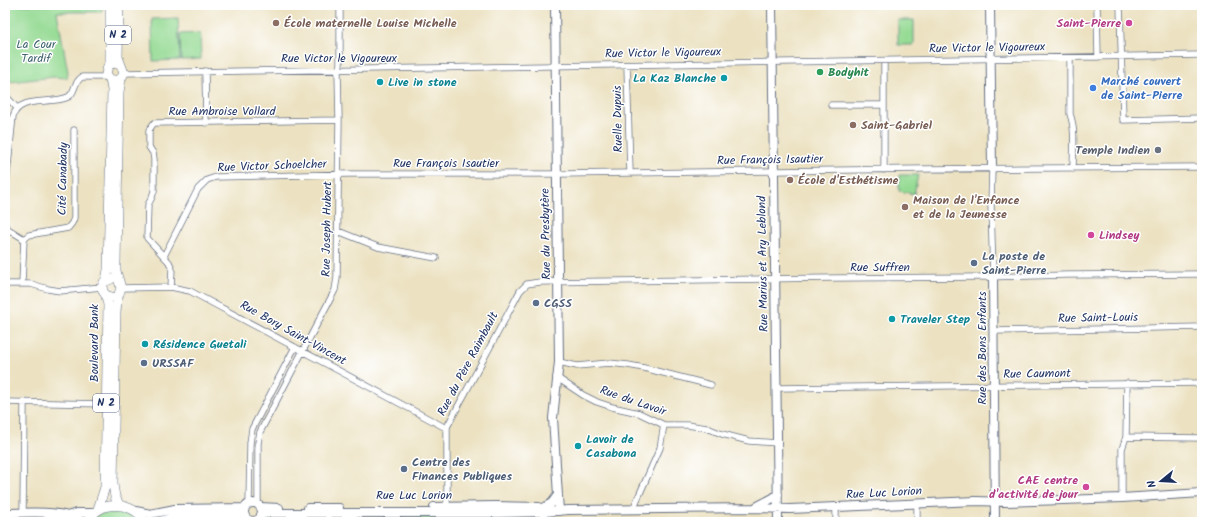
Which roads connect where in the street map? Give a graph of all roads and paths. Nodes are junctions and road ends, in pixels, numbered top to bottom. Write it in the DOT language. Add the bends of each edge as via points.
graph roads {
  1 [pos="110,5"];
  2 [pos="119,5"];
  3 [pos="340,5"];
  4 [pos="556,5"];
  5 [pos="772,5"];
  6 [pos="990,5"];
  7 [pos="1097,5"];
  8 [pos="1120,5"];
  9 [pos="1202,55"];
  10 [pos="1098,57"];
  11 [pos="1121,57"];
  12 [pos="1070,58"];
  13 [pos="991,59"];
  14 [pos="884,61"];
  15 [pos="772,63"];
  16 [pos="110,64"];
  17 [pos="627,65"];
  18 [pos="555,66"];
  19 [pos="339,69"];
  20 [pos="205,71"];
  21 [pos="122,72"];
  22 [pos="108,78"];
  23 [pos="5,95"];
  24 [pos="831,105"];
  25 [pos="884,105"];
  26 [pos="17,108"];
  27 [pos="1202,118"];
  28 [pos="339,120"];
  29 [pos="206,123"];
  30 [pos="74,130"];
  31 [pos="1202,167"];
  32 [pos="992,169"];
  33 [pos="1073,169"];
  34 [pos="884,170"];
  35 [pos="774,171"];
  36 [pos="630,173"];
  37 [pos="339,174"];
  38 [pos="558,174"];
  39 [pos="5,195"];
  40 [pos="5,225"];
  41 [pos="338,231"];
  42 [pos="24,239"];
  43 [pos="164,256"];
  44 [pos="436,258"];
  45 [pos="1202,274"];
  46 [pos="993,277"];
  47 [pos="775,279"];
  48 [pos="22,283"];
  49 [pos="559,283"];
  50 [pos="5,284"];
  51 [pos="172,287"];
  52 [pos="105,288"];
  53 [pos="119,288"];
  54 [pos="1202,327"];
  55 [pos="994,331"];
  56 [pos="295,347"];
  57 [pos="303,351"];
  58 [pos="559,362"];
  59 [pos="556,377"];
  60 [pos="1127,383"];
  61 [pos="1202,383"];
  62 [pos="711,385"];
  63 [pos="994,386"];
  64 [pos="776,388"];
  65 [pos="5,402"];
  66 [pos="24,402"];
  67 [pos="106,404"];
  68 [pos="664,425"];
  69 [pos="447,427"];
  70 [pos="1126,437"];
  71 [pos="1202,438"];
  72 [pos="777,443"];
  73 [pos="1202,493"];
  74 [pos="778,494"];
  75 [pos="558,495"];
  76 [pos="1122,498"];
  77 [pos="995,502"];
  78 [pos="916,504"];
  79 [pos="120,506"];
  80 [pos="445,507"];
  81 [pos="755,508"];
  82 [pos="836,508"];
  83 [pos="559,509"];
  84 [pos="633,509"];
  85 [pos="778,509"];
  86 [pos="545,510"];
  87 [pos="96,511"];
  88 [pos="136,511"];
  89 [pos="438,512"];
  90 [pos="5,513"];
  91 [pos="23,513"];
  92 [pos="253,514"];
  93 [pos="328,514"];
  94 [pos="70,515"];
  95 [pos="82,522"];
  96 [pos="89,522"];
  97 [pos="144,522"];
  98 [pos="156,522"];
  99 [pos="543,522"];
  100 [pos="778,522"];
  101 [pos="836,522"];
  102 [pos="917,522"];
  103 [pos="995,522"];
  1 -- 16 [label="main road, N 2"];
  2 -- 21 [label="main road, Boulevard Bank / N 2" via="118,57"];
  3 -- 19 [label="street, Rue Joseph Hubert"];
  4 -- 18 [label="street, Rue du Presbytère"];
  5 -- 15 [label="street, Rue Marius et Ary Leblond"];
  6 -- 13 [label="street, Rue des Bons Enfants"];
  7 -- 10 [label="street"];
  8 -- 11 [label="street"];
  9 -- 11 [label="street, Rue Victor le Vigoureux"];
  10 -- 11 [label="street, Rue Victor le Vigoureux"];
  10 -- 12 [label="street, Rue Victor le Vigoureux"];
  11 -- 27 [label="street" via="1123,120"];
  12 -- 13 [label="street, Rue Victor le Vigoureux"];
  12 -- 33 [label="street"];
  13 -- 14 [label="street, Rue Victor le Vigoureux"];
  13 -- 32 [label="street, Rue des Bons Enfants"];
  14 -- 15 [label="street, Rue Victor le Vigoureux"];
  14 -- 25 [label="street"];
  15 -- 17 [label="street, Rue Victor le Vigoureux"];
  15 -- 35 [label="street, Rue Marius et Ary Leblond"];
  16 -- 21 [label="main road" via="116,63"];
  16 -- 22 [label="main road, N 2" via="106,71"];
  17 -- 18 [label="street, Rue Victor le Vigoureux"];
  17 -- 36 [label="street, Ruelle Dupuis"];
  18 -- 19 [label="street, Rue Victor le Vigoureux"];
  18 -- 38 [label="street, Rue du Presbytère"];
  19 -- 20 [label="street, Rue Victor le Vigoureux"];
  19 -- 28 [label="street, Rue Joseph Hubert"];
  20 -- 21 [label="street, Rue Victor le Vigoureux"];
  20 -- 29 [label="street"];
  21 -- 22 [label="main road" via="115,81"];
  21 -- 53 [label="main road, Boulevard Bank / N 2" via="119,92 116,264"];
  22 -- 26 [label="street" via="82,77 75,83 70,96 27,103"];
  22 -- 52 [label="main road, Boulevard Bank / N 2" via="112,90 108,270"];
  23 -- 26 [label="street"];
  24 -- 25 [label="street"];
  25 -- 34 [label="street"];
  26 -- 39 [label="street" via="13,116"];
  28 -- 29 [label="street, Rue Ambroise Vollard"];
  28 -- 37 [label="street, Rue Joseph Hubert"];
  29 -- 43 [label="street, Rue Ambroise Vollard" via="154,122 149,130 149,147 154,159 154,191 148,205 147,238"];
  30 -- 42 [label="street, Cité Canabady" via="72,223 68,228 29,235"];
  31 -- 33 [label="street, Rue François Isautier"];
  32 -- 33 [label="street, Rue François Isautier"];
  32 -- 34 [label="street, Rue François Isautier"];
  32 -- 46 [label="street, Rue des Bons Enfants"];
  34 -- 35 [label="street, Rue François Isautier"];
  35 -- 36 [label="street, Rue François Isautier"];
  35 -- 47 [label="street, Rue Marius et Ary Leblond"];
  36 -- 38 [label="street, Rue François Isautier"];
  37 -- 38 [label="street, Rue François Isautier"];
  37 -- 41 [label="street, Rue Joseph Hubert"];
  37 -- 43 [label="street, Rue Victor Schoelcher" via="216,176 206,180 198,189"];
  38 -- 49 [label="street, Rue du Presbytère"];
  40 -- 42 [label="street"];
  41 -- 44 [label="street" via="378,247"];
  41 -- 57 [label="street, Rue Joseph Hubert" via="335,290"];
  42 -- 48 [label="street"];
  43 -- 51 [label="street" via="172,270"];
  45 -- 46 [label="street, Rue Suffren"];
  46 -- 47 [label="street, Rue Suffren"];
  46 -- 55 [label="street, Rue des Bons Enfants"];
  47 -- 49 [label="street, Rue Suffren"];
  47 -- 64 [label="street, Rue Marius et Ary Leblond"];
  48 -- 50 [label="street"];
  48 -- 52 [label="street" via="60,291"];
  49 -- 58 [label="street, Rue du Presbytère"];
  49 -- 69 [label="street, Rue du Père Raimbault" via="526,284 520,291"];
  51 -- 53 [label="street, Rue Bory Saint-Vincent"];
  51 -- 56 [label="street, Rue Bory Saint-Vincent" via="190,291"];
  52 -- 53 [label="main road" via="111,297"];
  52 -- 53 [label="main road" via="111,278"];
  52 -- 67 [label="main road, Boulevard Bank / N 2" via="108,307"];
  53 -- 79 [label="main road, Boulevard Bank / N 2" via="116,313 113,486"];
  54 -- 55 [label="street, Rue Saint-Louis"];
  55 -- 63 [label="street, Rue des Bons Enfants"];
  56 -- 57 [label="street, Rue Bory Saint-Vincent"];
  56 -- 92 [label="street" via="252,429 250,443"];
  57 -- 69 [label="street, Rue Bory Saint-Vincent"];
  57 -- 92 [label="street, Rue Joseph Hubert" via="260,432"];
  58 -- 59 [label="street, Rue du Presbytère"];
  58 -- 62 [label="street" via="577,366 608,364 644,368"];
  59 -- 68 [label="street, Rue du Lavoir" via="597,402 639,413"];
  59 -- 75 [label="street, Rue du Presbytère" via="553,418"];
  60 -- 61 [label="street, Rue Caumont"];
  60 -- 63 [label="street, Rue Caumont"];
  60 -- 70 [label="street"];
  63 -- 64 [label="street, Rue Caumont"];
  63 -- 77 [label="street, Rue des Bons Enfants"];
  64 -- 72 [label="street, Rue Marius et Ary Leblond"];
  65 -- 66 [label="street"];
  66 -- 67 [label="street"];
  66 -- 91 [label="street"];
  67 -- 87 [label="main road, Boulevard Bank / N 2" via="105,487"];
  68 -- 72 [label="street, Rue du Lavoir" via="686,424 749,441"];
  68 -- 84 [label="street" via="660,448"];
  69 -- 80 [label="street, Rue du Père Raimbault"];
  70 -- 71 [label="street"];
  70 -- 76 [label="street" via="1122,449"];
  72 -- 74 [label="street, Rue Marius et Ary Leblond"];
  73 -- 76 [label="street, Rue Luc Lorion"];
  74 -- 81 [label="street"];
  74 -- 85 [label="street, Rue Marius et Ary Leblond"];
  75 -- 83 [label="street, Rue du Presbytère"];
  75 -- 86 [label="street"];
  76 -- 77 [label="street, Rue Luc Lorion"];
  77 -- 78 [label="street, Rue Luc Lorion"];
  77 -- 103 [label="street, Rue des Bons Enfants"];
  78 -- 82 [label="street, Rue Luc Lorion"];
  78 -- 102 [label="street"];
  79 -- 87 [label="main road" via="108,506"];
  79 -- 88 [label="main road"];
  80 -- 86 [label="street, Rue Luc Lorion" via="496,506"];
  80 -- 89 [label="street"];
  80 -- 93 [label="street, Rue Luc Lorion"];
  81 -- 84 [label="street, Rue Luc Lorion"];
  81 -- 85 [label="street, Rue Luc Lorion"];
  82 -- 85 [label="street, Rue Luc Lorion"];
  82 -- 101 [label="street"];
  83 -- 84 [label="street, Rue Luc Lorion"];
  83 -- 86 [label="street, Rue Luc Lorion"];
  85 -- 100 [label="street, Rue Marius et Ary Leblond"];
  86 -- 89 [label="street, Rue Luc Lorion" via="498,513"];
  86 -- 99 [label="street"];
  87 -- 94 [label="street"];
  87 -- 96 [label="main road, N 2"];
  88 -- 92 [label="street, Rue Luc Lorion" via="150,514 175,509"];
  88 -- 97 [label="main road"];
  89 -- 93 [label="street, Rue Luc Lorion"];
  90 -- 91 [label="street"];
  91 -- 94 [label="street"];
  92 -- 93 [label="street, Rue Luc Lorion"];
  92 -- 98 [label="street, Rue Luc Lorion" via="174,517"];
  94 -- 95 [label="street"];
}
